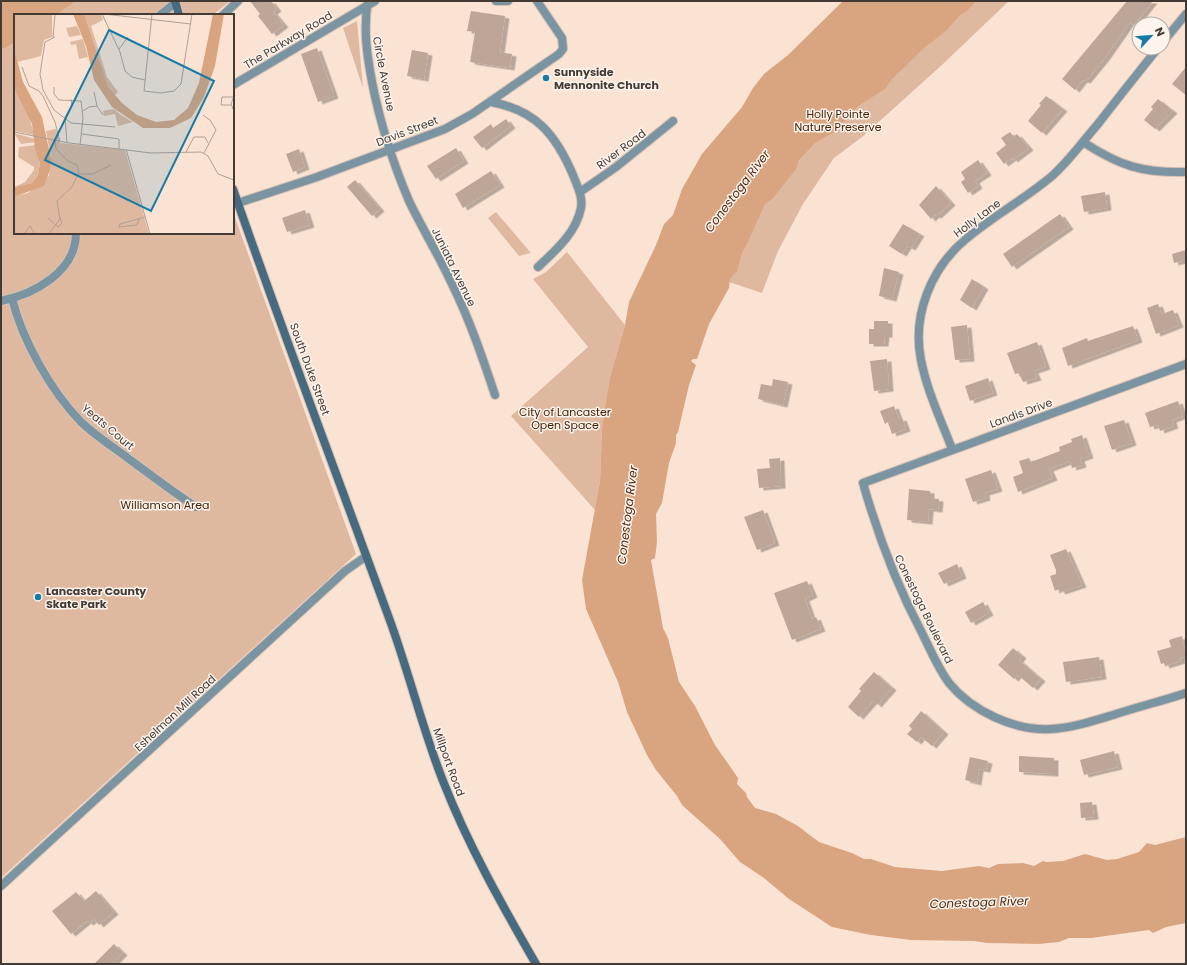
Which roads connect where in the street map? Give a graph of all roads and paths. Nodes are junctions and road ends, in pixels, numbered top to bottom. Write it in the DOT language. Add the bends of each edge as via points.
graph roads {
  1 [pos="238,1"];
  2 [pos="375,1"];
  3 [pos="496,1"];
  4 [pos="508,1"];
  5 [pos="537,1"];
  6 [pos="175,2"];
  7 [pos="367,3"];
  8 [pos="161,14"];
  9 [pos="179,14"];
  10 [pos="224,14"];
  11 [pos="1186,14"];
  12 [pos="1171,32"];
  13 [pos="1152,56"];
  14 [pos="234,84"];
  15 [pos="491,102"];
  16 [pos="673,121"];
  17 [pos="1083,142"];
  18 [pos="390,151"];
  19 [pos="1186,172"];
  20 [pos="234,192"];
  21 [pos="580,192"];
  22 [pos="238,203"];
  23 [pos="76,234"];
  24 [pos="538,267"];
  25 [pos="12,298"];
  26 [pos="1,300"];
  27 [pos="1186,364"];
  28 [pos="495,395"];
  29 [pos="952,449"];
  30 [pos="863,483"];
  31 [pos="196,507"];
  32 [pos="365,557"];
  33 [pos="1186,693"];
  34 [pos="1,886"];
  35 [pos="536,964"];
  1 -- 10 [label="street"];
  2 -- 7 [label="street, The Parkway Road"];
  3 -- 4 [label="street"];
  5 -- 15 [label="street, Davis Street" via="564,44 559,54"];
  6 -- 8 [label="street"];
  6 -- 9 [label="main road"];
  7 -- 14 [label="street, The Parkway Road"];
  7 -- 18 [label="street, Circle Avenue" via="367,57"];
  11 -- 12 [label="street"];
  13 -- 17 [label="street, Holly Lane"];
  15 -- 18 [label="street, Davis Street" via="445,129"];
  15 -- 21 [label="street" via="504,104 524,113 547,130 555,140"];
  16 -- 21 [label="street, River Road" via="652,140"];
  17 -- 19 [label="street" via="1124,165 1162,172"];
  17 -- 29 [label="street, Holly Lane" via="1052,176 967,238 952,252 930,284 920,321 921,360"];
  18 -- 22 [label="street, Davis Street"];
  18 -- 28 [label="street, Juniata Avenue" via="410,202 470,325"];
  20 -- 22 [label="main road, South Duke Street"];
  21 -- 24 [label="street" via="581,208 572,230 556,251"];
  22 -- 32 [label="main road, South Duke Street"];
  23 -- 25 [label="street" via="72,251 54,277 32,292"];
  25 -- 26 [label="street"];
  25 -- 31 [label="street, Yeats Court" via="22,328 35,354 53,386 82,423"];
  27 -- 29 [label="street, Landis Drive"];
  29 -- 30 [label="street, Landis Drive"];
  30 -- 33 [label="street, Conestoga Boulevard" via="878,533 912,615 943,673 974,705 1011,723 1051,729 1087,722"];
  32 -- 34 [label="street, Eshelman Mill Road" via="339,577"];
  32 -- 35 [label="main road, Millport Road" via="396,638 443,782 467,837"];
}
